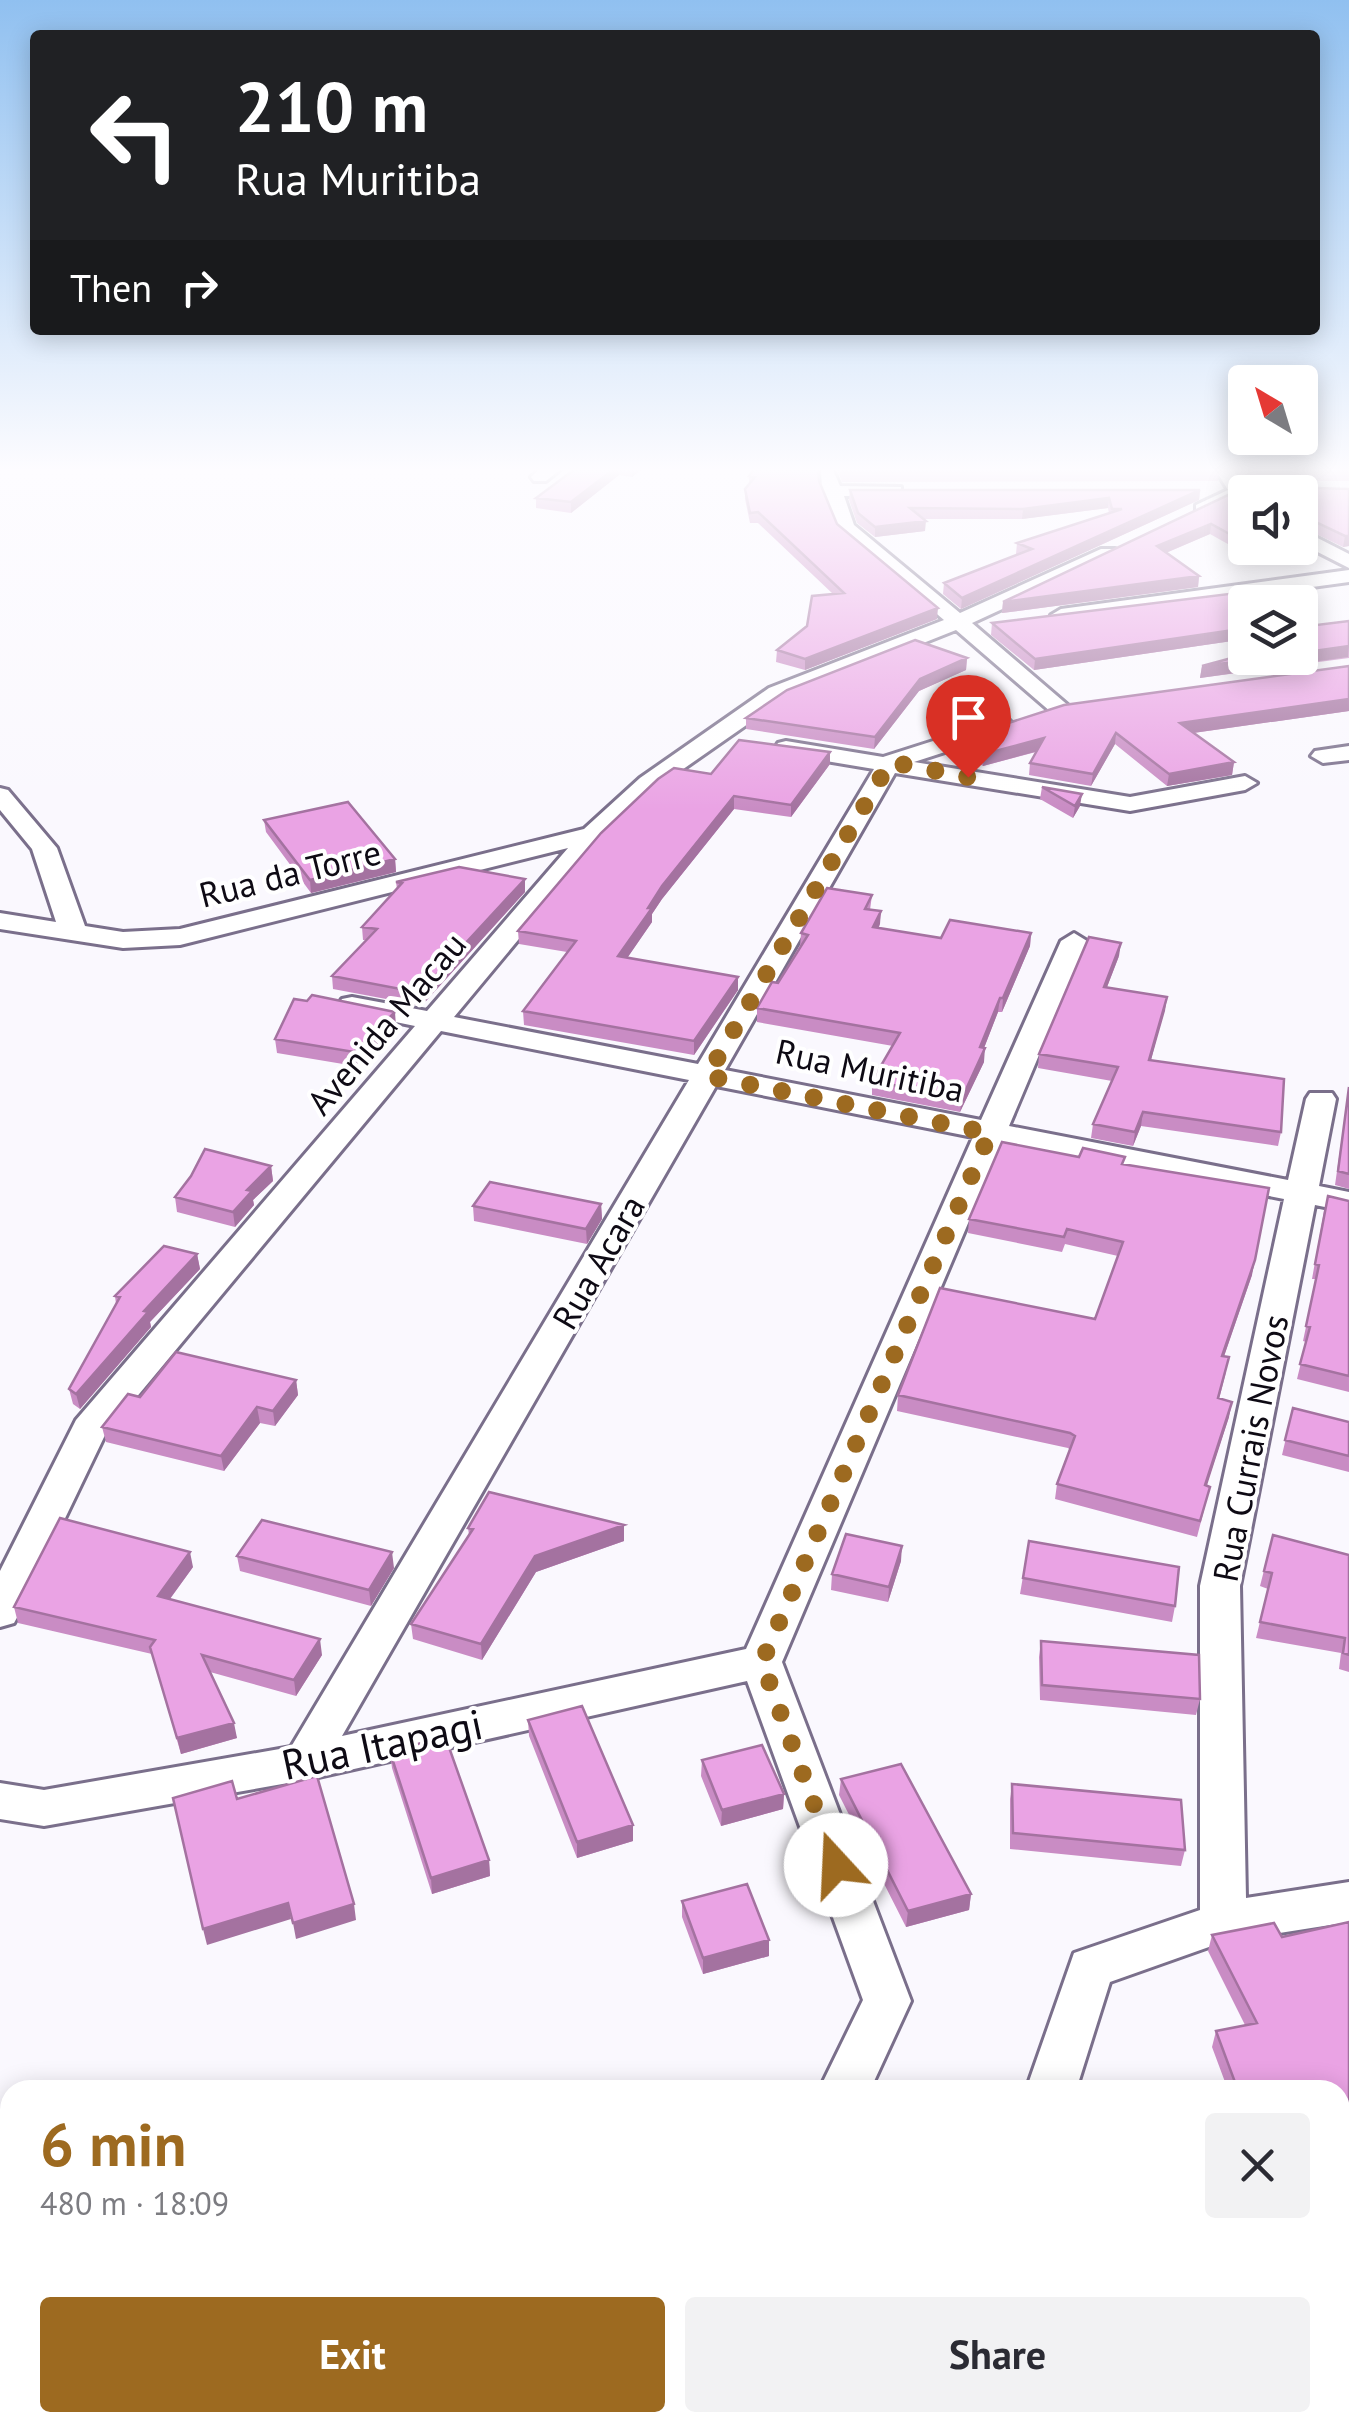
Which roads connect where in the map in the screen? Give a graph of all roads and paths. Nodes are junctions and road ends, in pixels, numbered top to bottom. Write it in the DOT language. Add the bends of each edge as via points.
graph roads {
  1 [pos="912,582"];
  2 [pos="1049,582"];
  3 [pos="1302,582"];
  4 [pos="1043,618"];
  5 [pos="1005,623"];
  6 [pos="962,625"];
  7 [pos="710,738"];
  8 [pos="1349,753"];
  9 [pos="1323,756"];
  10 [pos="890,762"];
  11 [pos="1245,783"];
  12 [pos="0,795"];
  13 [pos="592,834"];
  14 [pos="0,921"];
  15 [pos="74,934"];
  16 [pos="1074,941"];
  17 [pos="318,998"];
  18 [pos="438,1022"];
  19 [pos="707,1076"];
  20 [pos="1321,1099"];
  21 [pos="990,1133"];
  22 [pos="1302,1192"];
  23 [pos="1349,1202"];
  24 [pos="0,1612"];
  25 [pos="762,1662"];
  26 [pos="305,1762"];
  27 [pos="0,1801"];
  28 [pos="1349,1902"];
  29 [pos="1223,1922"];
  30 [pos="849,2080"];
  31 [pos="1055,2080"];
  1 -- 6 [label="street"];
  2 -- 6 [label="street"];
  3 -- 4 [label="street"];
  5 -- 6 [label="street"];
  6 -- 7 [label="street, Avenida Macau" via="777,693"];
  6 -- 10 [label="street" via="1050,711"];
  7 -- 10 [label="street"];
  7 -- 13 [label="street, Avenida Macau"];
  8 -- 9 [label="street"];
  10 -- 11 [label="street" via="1130,804"];
  10 -- 19 [label="street, Rua Acara"];
  12 -- 15 [label="street" via="44,848"];
  13 -- 15 [label="street, Rua da Torre" via="180,936 122,940"];
  13 -- 18 [label="street, Avenida Macau"];
  14 -- 15 [label="street, Rua da Torre"];
  16 -- 21 [label="street"];
  17 -- 18 [label="street, Rua Muritiba"];
  18 -- 19 [label="street, Rua Muritiba"];
  18 -- 24 [label="street, Avenida Macau" via="89,1429"];
  19 -- 21 [label="street, Rua Muritiba"];
  19 -- 26 [label="street, Rua Acara"];
  20 -- 22 [label="street, Rua Currais Novos"];
  21 -- 22 [label="street, Rua Muritiba"];
  21 -- 25 [label="street"];
  22 -- 23 [label="street, Rua Muritiba"];
  22 -- 29 [label="street, Rua Currais Novos" via="1220,1586"];
  25 -- 26 [label="street, Rua Itapagi"];
  25 -- 30 [label="street" via="886,2001"];
  26 -- 27 [label="street, Rua Itapagi" via="44,1808"];
  28 -- 29 [label="street"];
  29 -- 31 [label="street" via="1090,1968"];
}
